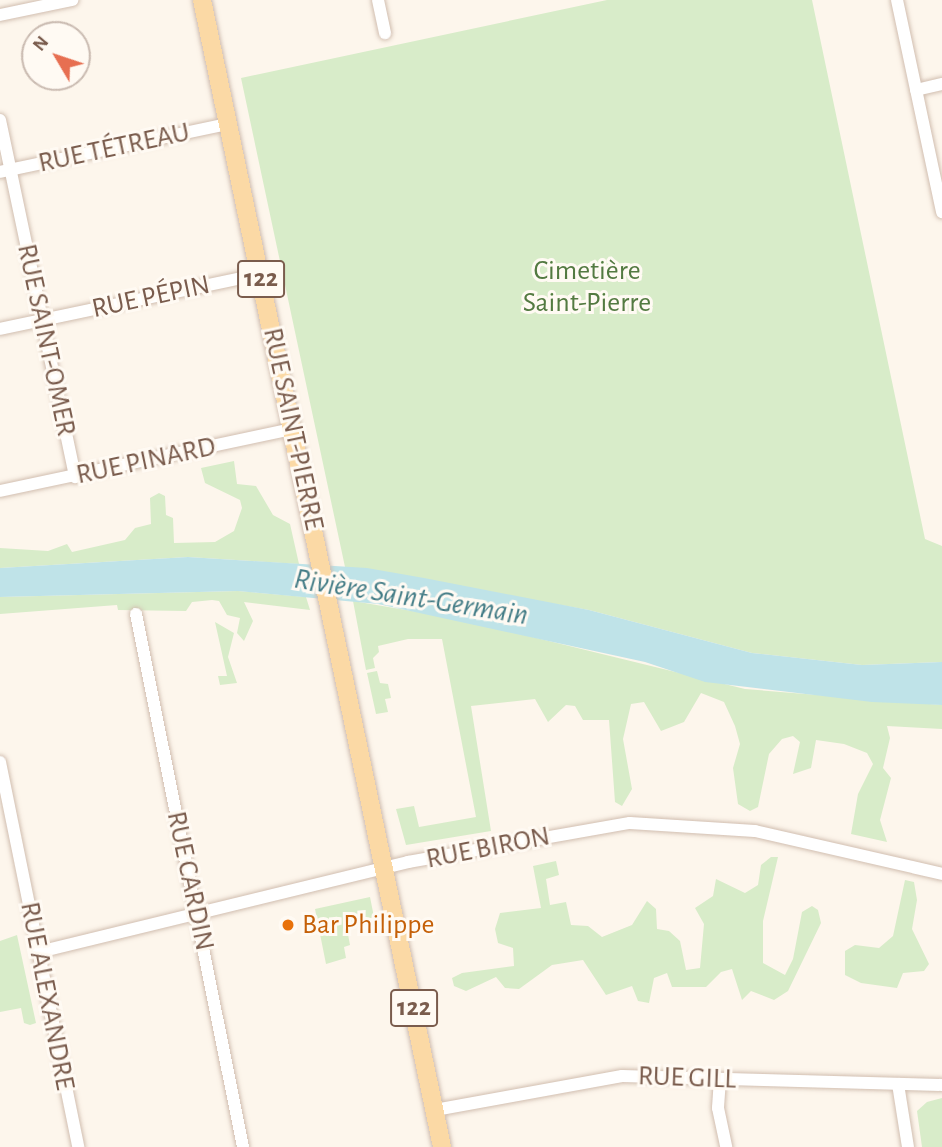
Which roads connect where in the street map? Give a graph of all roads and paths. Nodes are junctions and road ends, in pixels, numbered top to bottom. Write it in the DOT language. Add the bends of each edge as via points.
graph roads {
  1 [pos="72,0"];
  2 [pos="202,0"];
  3 [pos="379,0"];
  4 [pos="897,0"];
  5 [pos="0,15"];
  6 [pos="386,33"];
  7 [pos="942,84"];
  8 [pos="916,90"];
  9 [pos="0,120"];
  10 [pos="228,124"];
  11 [pos="5,171"];
  12 [pos="942,212"];
  13 [pos="260,274"];
  14 [pos="42,320"];
  15 [pos="0,329"];
  16 [pos="292,429"];
  17 [pos="75,477"];
  18 [pos="0,491"];
  19 [pos="135,614"];
  20 [pos="0,762"];
  21 [pos="387,869"];
  22 [pos="942,874"];
  23 [pos="197,916"];
  24 [pos="39,952"];
  25 [pos="720,1079"];
  26 [pos="898,1084"];
  27 [pos="942,1085"];
  28 [pos="435,1111"];
  29 [pos="78,1147"];
  30 [pos="243,1147"];
  31 [pos="442,1147"];
  32 [pos="726,1147"];
  33 [pos="908,1147"];
  1 -- 5 [label="street"];
  2 -- 10 [label="main road, RUE SAINT-PIERRE / 122"];
  3 -- 6 [label="street"];
  4 -- 8 [label="street"];
  7 -- 8 [label="street"];
  8 -- 12 [label="street"];
  9 -- 11 [label="street, RUE SAINT-OMER"];
  10 -- 11 [label="street, RUE TÉTREAU"];
  10 -- 13 [label="main road, RUE SAINT-PIERRE / 122"];
  11 -- 14 [label="street, RUE SAINT-OMER"];
  13 -- 14 [label="street, RUE PÉPIN"];
  13 -- 16 [label="main road, RUE SAINT-PIERRE / 122"];
  14 -- 15 [label="street, RUE PÉPIN"];
  14 -- 17 [label="street, RUE SAINT-OMER"];
  16 -- 17 [label="street, RUE PINARD"];
  16 -- 21 [label="main road, RUE SAINT-PIERRE / 122"];
  17 -- 18 [label="street, RUE PINARD"];
  19 -- 23 [label="street, RUE CARDIN"];
  20 -- 24 [label="street, RUE ALEXANDRE"];
  21 -- 22 [label="street, RUE BIRON" via="596,828 666,822 776,835"];
  21 -- 23 [label="street, RUE BIRON"];
  21 -- 28 [label="main road, RUE SAINT-PIERRE / 122"];
  23 -- 24 [label="street, RUE BIRON"];
  23 -- 30 [label="street, RUE CARDIN"];
  24 -- 29 [label="street, RUE ALEXANDRE"];
  25 -- 26 [label="street, RUE GILL"];
  25 -- 28 [label="street, RUE GILL" via="611,1077"];
  25 -- 32 [label="street" via="718,1108"];
  26 -- 27 [label="street, RUE GILL"];
  26 -- 33 [label="street"];
  28 -- 31 [label="main road, RUE SAINT-PIERRE / 122"];
}
